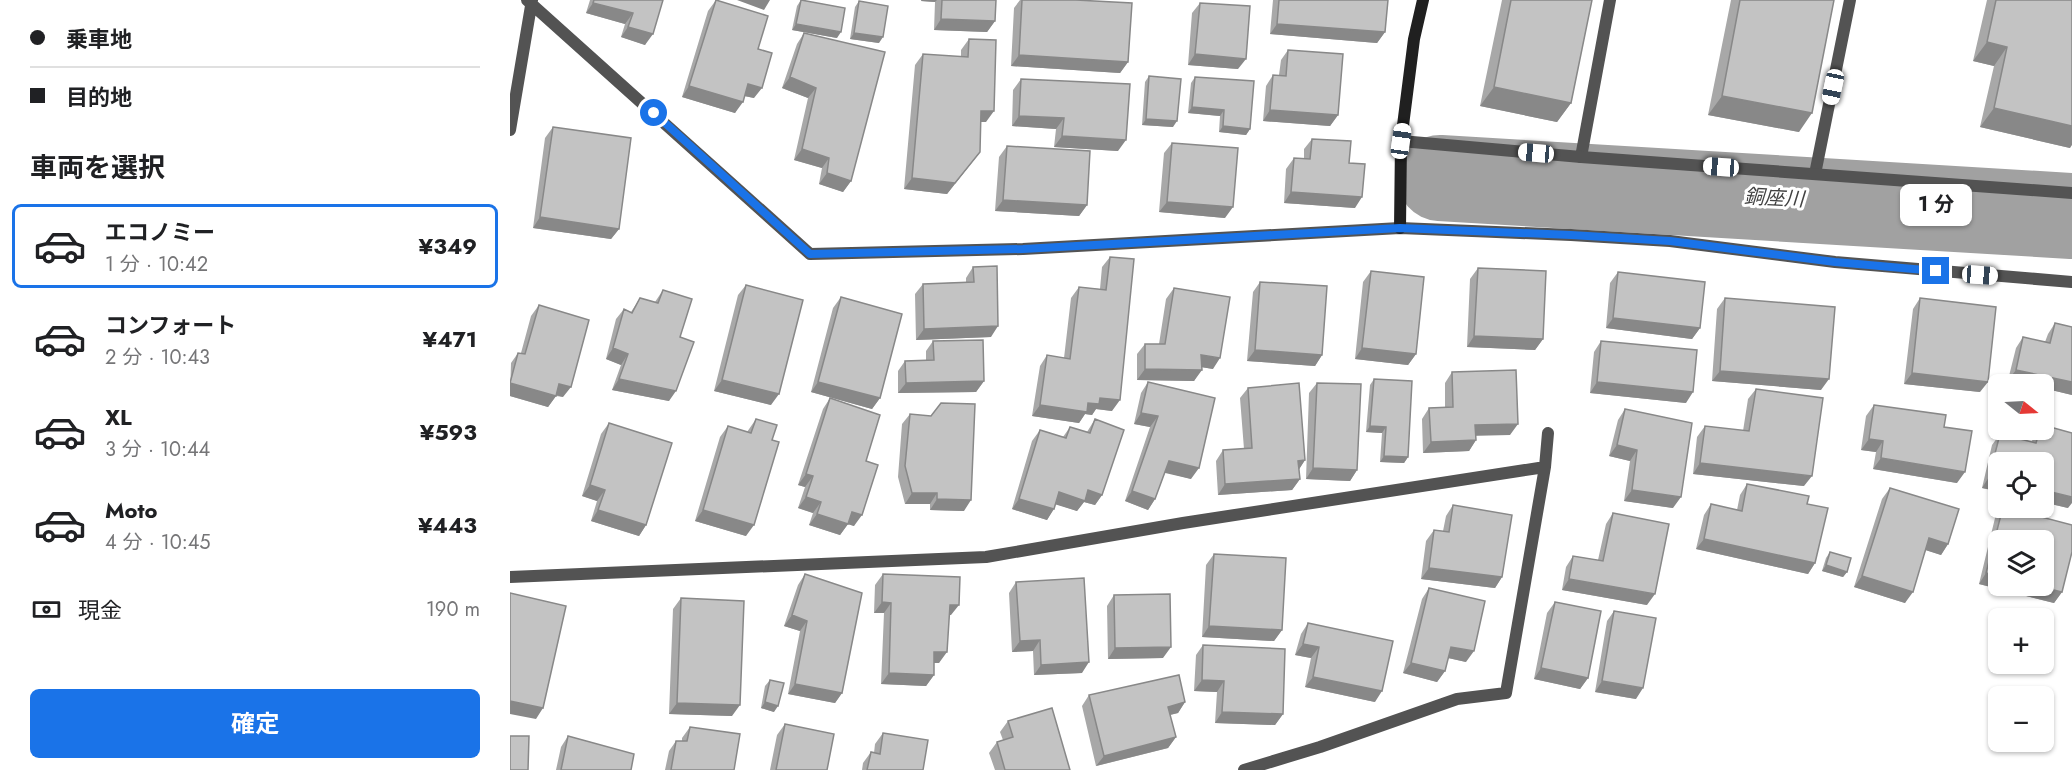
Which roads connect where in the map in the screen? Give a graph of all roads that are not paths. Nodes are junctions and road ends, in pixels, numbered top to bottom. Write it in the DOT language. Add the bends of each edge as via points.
graph roads {
  1 [pos="1423,0"];
  2 [pos="1610,0"];
  3 [pos="1850,0"];
  4 [pos="530,1"];
  5 [pos="510,130"];
  6 [pos="1401,141"];
  7 [pos="1581,157"];
  8 [pos="1815,174"];
  9 [pos="2072,193"];
  10 [pos="1400,228"];
  11 [pos="2072,282"];
  12 [pos="1548,433"];
  13 [pos="1545,467"];
  14 [pos="510,577"];
  15 [pos="1244,770"];
  1 -- 6 [label="street"];
  2 -- 7 [label="street"];
  3 -- 8 [label="street"];
  4 -- 5 [label="street"];
  4 -- 10 [label="street" via="810,254 1023,249"];
  6 -- 7 [label="street"];
  6 -- 10 [label="street"];
  7 -- 8 [label="street"];
  8 -- 9 [label="street"];
  10 -- 11 [label="street" via="1670,241 1835,262"];
  12 -- 13 [label="street"];
  13 -- 14 [label="street" via="986,557"];
  13 -- 15 [label="street" via="1506,693 1457,699"];
}
